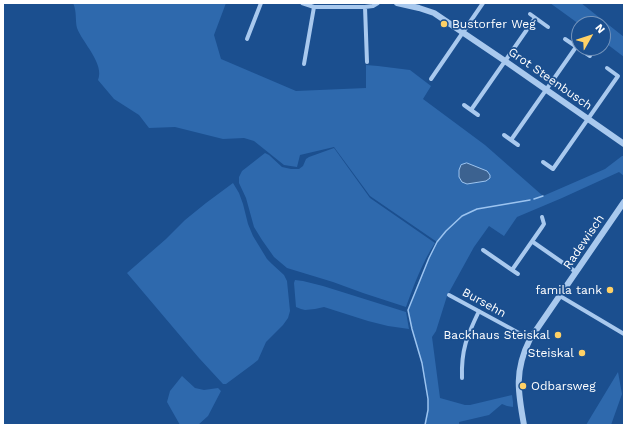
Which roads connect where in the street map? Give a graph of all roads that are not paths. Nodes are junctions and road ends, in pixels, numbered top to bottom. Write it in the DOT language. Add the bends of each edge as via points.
graph roads {
  1 [pos="261,3"];
  2 [pos="302,3"];
  3 [pos="378,3"];
  4 [pos="397,3"];
  5 [pos="483,3"];
  6 [pos="314,7"];
  7 [pos="365,7"];
  8 [pos="530,14"];
  9 [pos="535,18"];
  10 [pos="548,27"];
  11 [pos="463,32"];
  12 [pos="247,39"];
  13 [pos="565,39"];
  14 [pos="571,43"];
  15 [pos="571,53"];
  16 [pos="505,61"];
  17 [pos="367,62"];
  18 [pos="304,64"];
  19 [pos="607,68"];
  20 [pos="431,79"];
  21 [pos="546,90"];
  22 [pos="464,105"];
  23 [pos="471,110"];
  24 [pos="478,115"];
  25 [pos="588,118"];
  26 [pos="504,135"];
  27 [pos="511,140"];
  28 [pos="624,144"];
  29 [pos="518,145"];
  30 [pos="543,162"];
  31 [pos="624,202"];
  32 [pos="542,217"];
  33 [pos="533,242"];
  34 [pos="483,250"];
  35 [pos="512,270"];
  36 [pos="576,272"];
  37 [pos="518,274"];
  38 [pos="449,295"];
  39 [pos="560,296"];
  40 [pos="479,311"];
  41 [pos="624,334"];
  42 [pos="530,339"];
  43 [pos="462,378"];
  44 [pos="524,425"];
  1 -- 12 [label="street"];
  2 -- 6 [label="street"];
  3 -- 7 [label="street"];
  4 -- 11 [label="street" via="434,13"];
  5 -- 11 [label="street"];
  6 -- 7 [label="street"];
  6 -- 18 [label="street"];
  7 -- 17 [label="street"];
  8 -- 9 [label="street"];
  9 -- 10 [label="street"];
  9 -- 16 [label="street"];
  11 -- 16 [label="street, Grot Steenbusch"];
  11 -- 20 [label="street"];
  13 -- 14 [label="street"];
  15 -- 21 [label="street"];
  16 -- 21 [label="street, Grot Steenbusch"];
  16 -- 23 [label="street"];
  19 -- 25 [label="street" via="618,76"];
  21 -- 25 [label="street, Grot Steenbusch"];
  21 -- 27 [label="street"];
  22 -- 23 [label="street"];
  23 -- 24 [label="street"];
  25 -- 28 [label="street, Grot Steenbusch"];
  25 -- 30 [label="street" via="553,169"];
  26 -- 27 [label="street"];
  27 -- 29 [label="street"];
  31 -- 36 [label="street, Radewisch"];
  32 -- 33 [label="street" via="544,224"];
  33 -- 35 [label="street"];
  33 -- 36 [label="street"];
  34 -- 35 [label="street"];
  35 -- 37 [label="street"];
  36 -- 39 [label="street, Radewisch"];
  38 -- 40 [label="street, Bursehn"];
  39 -- 41 [label="street"];
  39 -- 42 [label="street, Radewisch"];
  40 -- 42 [label="street, Bursehn"];
  40 -- 43 [label="street" via="463,353"];
  42 -- 44 [label="street, Radewisch" via="518,375"];
}
